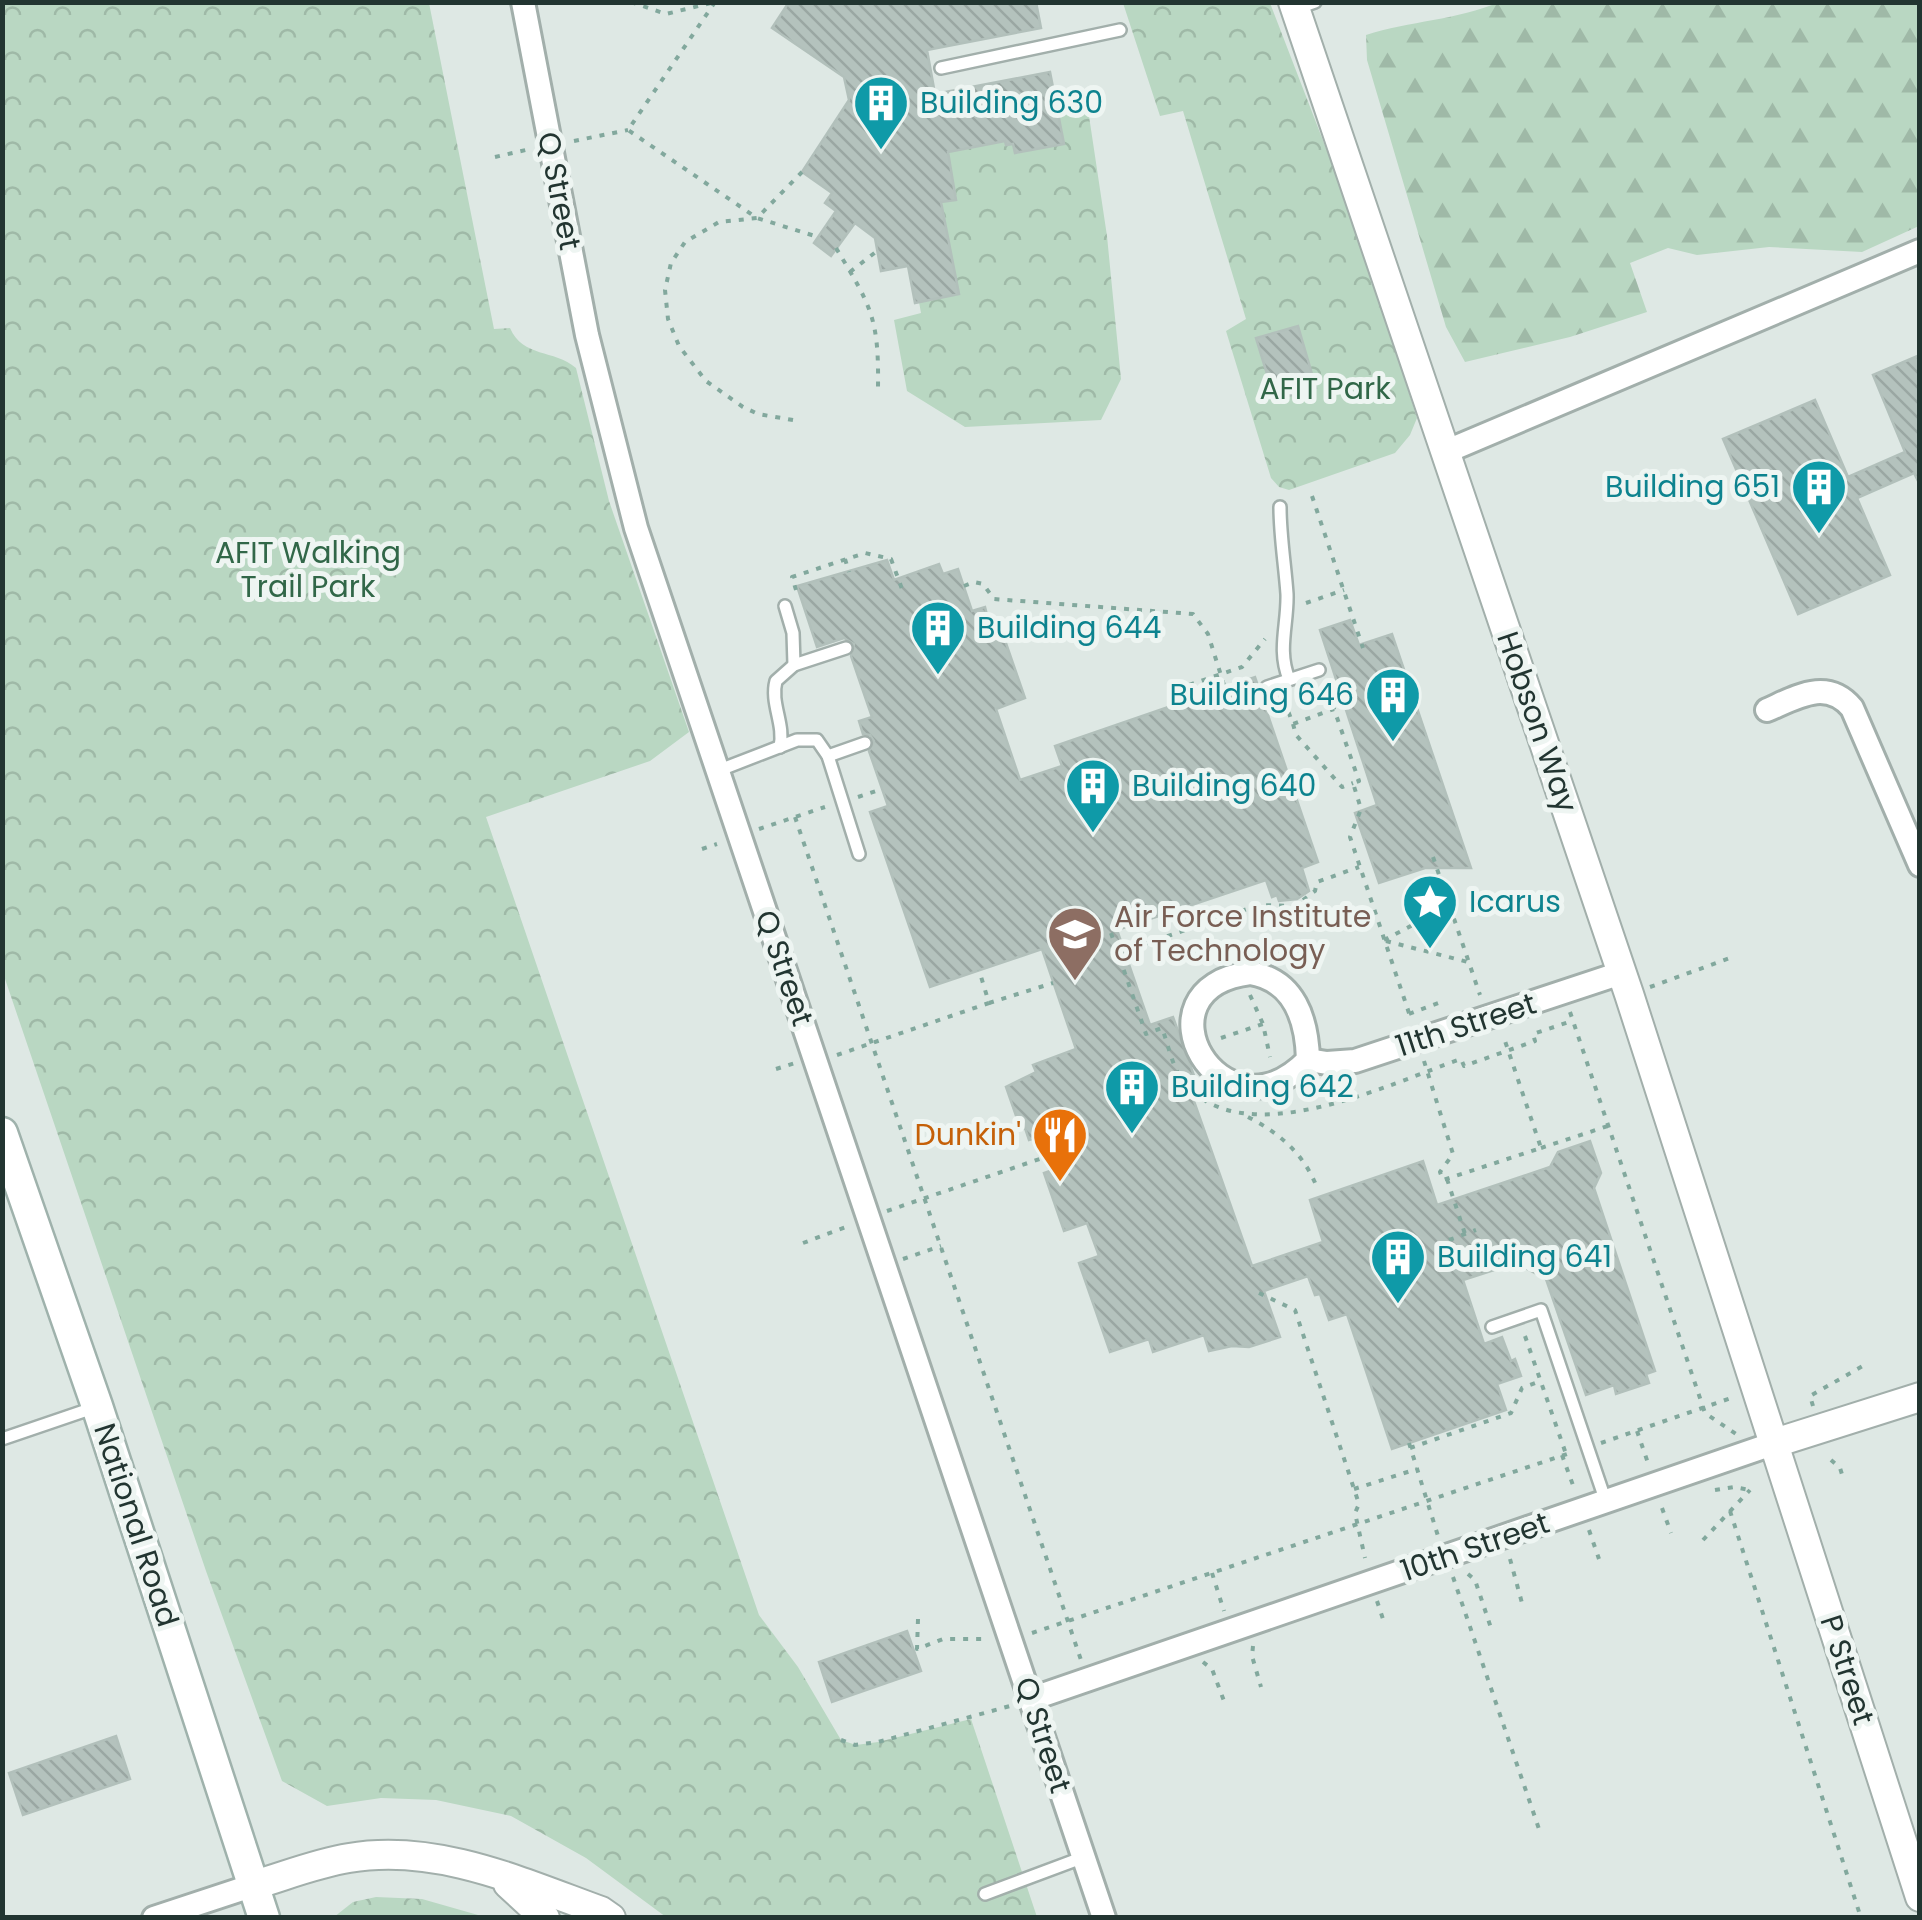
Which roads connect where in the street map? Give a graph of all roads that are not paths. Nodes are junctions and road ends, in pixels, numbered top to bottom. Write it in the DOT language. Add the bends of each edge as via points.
graph roads {
  1 [pos="523,2"];
  2 [pos="1301,5"];
  3 [pos="1120,30"];
  4 [pos="941,68"];
  5 [pos="1920,250"];
  6 [pos="1446,452"];
  7 [pos="1280,507"];
  8 [pos="785,606"];
  9 [pos="807,616"];
  10 [pos="791,622"];
  11 [pos="846,648"];
  12 [pos="794,665"];
  13 [pos="1319,670"];
  14 [pos="1767,710"];
  15 [pos="865,744"];
  16 [pos="780,747"];
  17 [pos="828,756"];
  18 [pos="717,771"];
  19 [pos="859,854"];
  20 [pos="1920,865"];
  21 [pos="1632,981"];
  22 [pos="1308,1060"];
  23 [pos="2,1133"];
  24 [pos="1492,1327"];
  25 [pos="1920,1397"];
  26 [pos="97,1406"];
  27 [pos="2,1440"];
  28 [pos="1775,1444"];
  29 [pos="1606,1502"];
  30 [pos="1031,1699"];
  31 [pos="1084,1858"];
  32 [pos="496,1872"];
  33 [pos="254,1886"];
  34 [pos="984,1894"];
  35 [pos="1920,1897"];
  36 [pos="154,1918"];
  37 [pos="264,1918"];
  38 [pos="545,1918"];
  39 [pos="611,1918"];
  40 [pos="1104,1918"];
  1 -- 18 [label="street, Q Street" via="601,398 636,528"];
  2 -- 6 [label="street, Hobson Way"];
  3 -- 4 [label="lane"];
  5 -- 6 [label="street"];
  6 -- 21 [label="street, Hobson Way"];
  7 -- 13 [label="lane" via="1286,610 1278,683"];
  8 -- 10 [label="lane"];
  9 -- 10 [label="lane"];
  10 -- 12 [label="lane"];
  11 -- 12 [label="lane"];
  12 -- 16 [label="lane" via="774,688"];
  14 -- 20 [label="street" via="1813,691 1845,699"];
  15 -- 17 [label="lane"];
  16 -- 17 [label="lane" via="810,738"];
  16 -- 18 [label="lane"];
  17 -- 19 [label="lane"];
  18 -- 30 [label="street, Q Street"];
  21 -- 22 [label="street, 11th Street" via="1355,1061"];
  21 -- 28 [label="street, Hobson Way"];
  22 -- 22 [label="street" via="1299,1008 1265,976 1224,980 1192,1021 1195,1047 1218,1076 1246,1085 1287,1078"];
  23 -- 26 [label="main road, National Road"];
  24 -- 29 [label="lane" via="1542,1310"];
  25 -- 28 [label="street, 10th Street"];
  26 -- 27 [label="lane"];
  26 -- 33 [label="main road, National Road"];
  28 -- 29 [label="street, 10th Street"];
  28 -- 35 [label="street, P Street"];
  29 -- 30 [label="street, 10th Street"];
  30 -- 31 [label="street, Q Street"];
  31 -- 34 [label="lane"];
  31 -- 40 [label="street, Q Street"];
  32 -- 33 [label="street" via="437,1858 368,1855"];
  32 -- 38 [label="street"];
  32 -- 39 [label="street"];
  33 -- 36 [label="street"];
  33 -- 37 [label="main road, National Road"];
}
